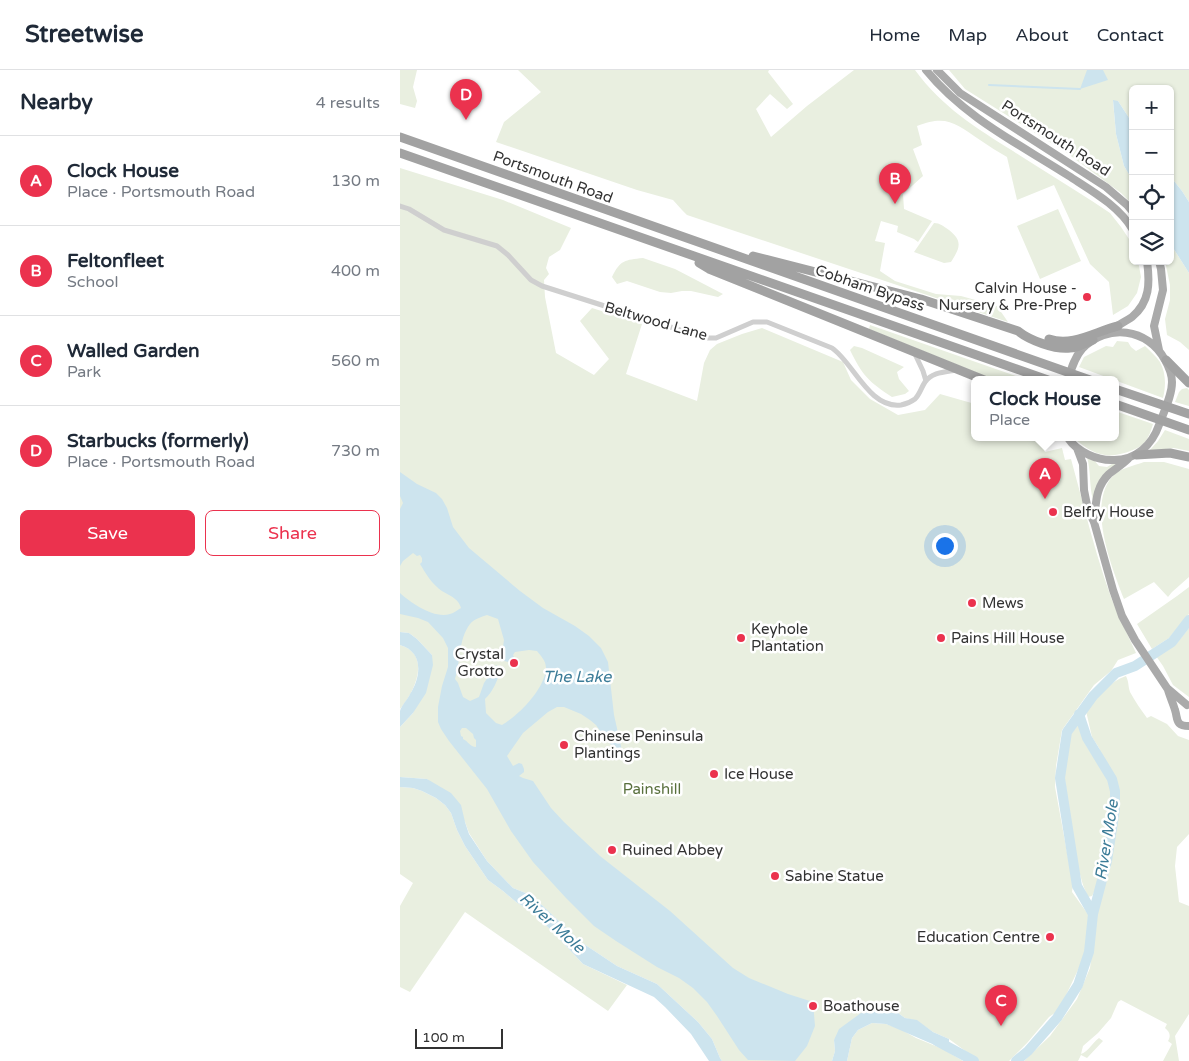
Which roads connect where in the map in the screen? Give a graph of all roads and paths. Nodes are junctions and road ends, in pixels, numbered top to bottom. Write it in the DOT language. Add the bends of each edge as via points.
graph roads {
  1 [pos="926,70"];
  2 [pos="937,70"];
  3 [pos="400,138"];
  4 [pos="400,153"];
  5 [pos="400,206"];
  6 [pos="1129,207"];
  7 [pos="1129,225"];
  8 [pos="697,242"];
  9 [pos="677,250"];
  10 [pos="1147,265"];
  11 [pos="1160,265"];
  12 [pos="1118,326"];
  13 [pos="1018,331"];
  14 [pos="1107,333"];
  15 [pos="1092,340"];
  16 [pos="1160,350"];
  17 [pos="914,352"];
  18 [pos="1166,360"];
  19 [pos="959,370"];
  20 [pos="974,376"];
  21 [pos="1037,376"];
  22 [pos="1069,376"];
  23 [pos="1079,376"];
  24 [pos="926,381"];
  25 [pos="1189,382"];
  26 [pos="1119,390"];
  27 [pos="1119,405"];
  28 [pos="1189,414"];
  29 [pos="1189,430"];
  30 [pos="1070,441"];
  31 [pos="1077,448"];
  32 [pos="1132,457"];
  33 [pos="1189,457"];
  34 [pos="1094,522"];
  35 [pos="1167,688"];
  36 [pos="1188,705"];
  37 [pos="1176,713"];
  38 [pos="1188,727"];
  1 -- 7 [label="main road, Portsmouth Road" via="969,112 1098,194"];
  2 -- 6 [label="main road, Portsmouth Road" via="960,93 1106,187"];
  3 -- 8 [label="highway, Portsmouth Road"];
  4 -- 9 [label="highway, Portsmouth Road"];
  5 -- 24 [label="street, Beltwood Lane" via="444,230 497,246 530,280 560,292 704,338 716,338 753,322 767,322 832,348 868,390 893,405 912,401"];
  8 -- 13 [label="highway" via="921,299"];
  8 -- 23 [label="highway, Cobham Bypass"];
  9 -- 17 [label="highway" via="710,269"];
  9 -- 21 [label="highway, Cobham Bypass"];
  10 -- 12 [label="main road" via="1148,288 1142,306"];
  11 -- 16 [label="main road" via="1163,290 1154,326"];
  12 -- 13 [label="highway" via="1064,342"];
  12 -- 14 [label="main road"];
  13 -- 15 [label="highway" via="1046,345 1062,348"];
  14 -- 15 [label="main road"];
  14 -- 16 [label="main road" via="1133,334"];
  15 -- 22 [label="main road" via="1080,352"];
  16 -- 18 [label="main road"];
  17 -- 19 [label="highway"];
  17 -- 24 [label="street"];
  18 -- 25 [label="highway"];
  18 -- 32 [label="main road" via="1172,380 1156,434"];
  19 -- 20 [label="highway"];
  19 -- 24 [label="street" via="936,374"];
  26 -- 28 [label="highway"];
  27 -- 29 [label="highway"];
  30 -- 31 [label="main road"];
  31 -- 32 [label="main road" via="1103,460"];
  31 -- 34 [label="main road" via="1083,464 1086,503"];
  32 -- 33 [label="highway" via="1170,453"];
  32 -- 34 [label="main road" via="1109,474 1100,486"];
  34 -- 35 [label="main road" via="1126,625"];
  35 -- 36 [label="main road"];
  35 -- 37 [label="main road"];
  36 -- 37 [label="main road"];
  37 -- 38 [label="main road" via="1177,721"];
}
